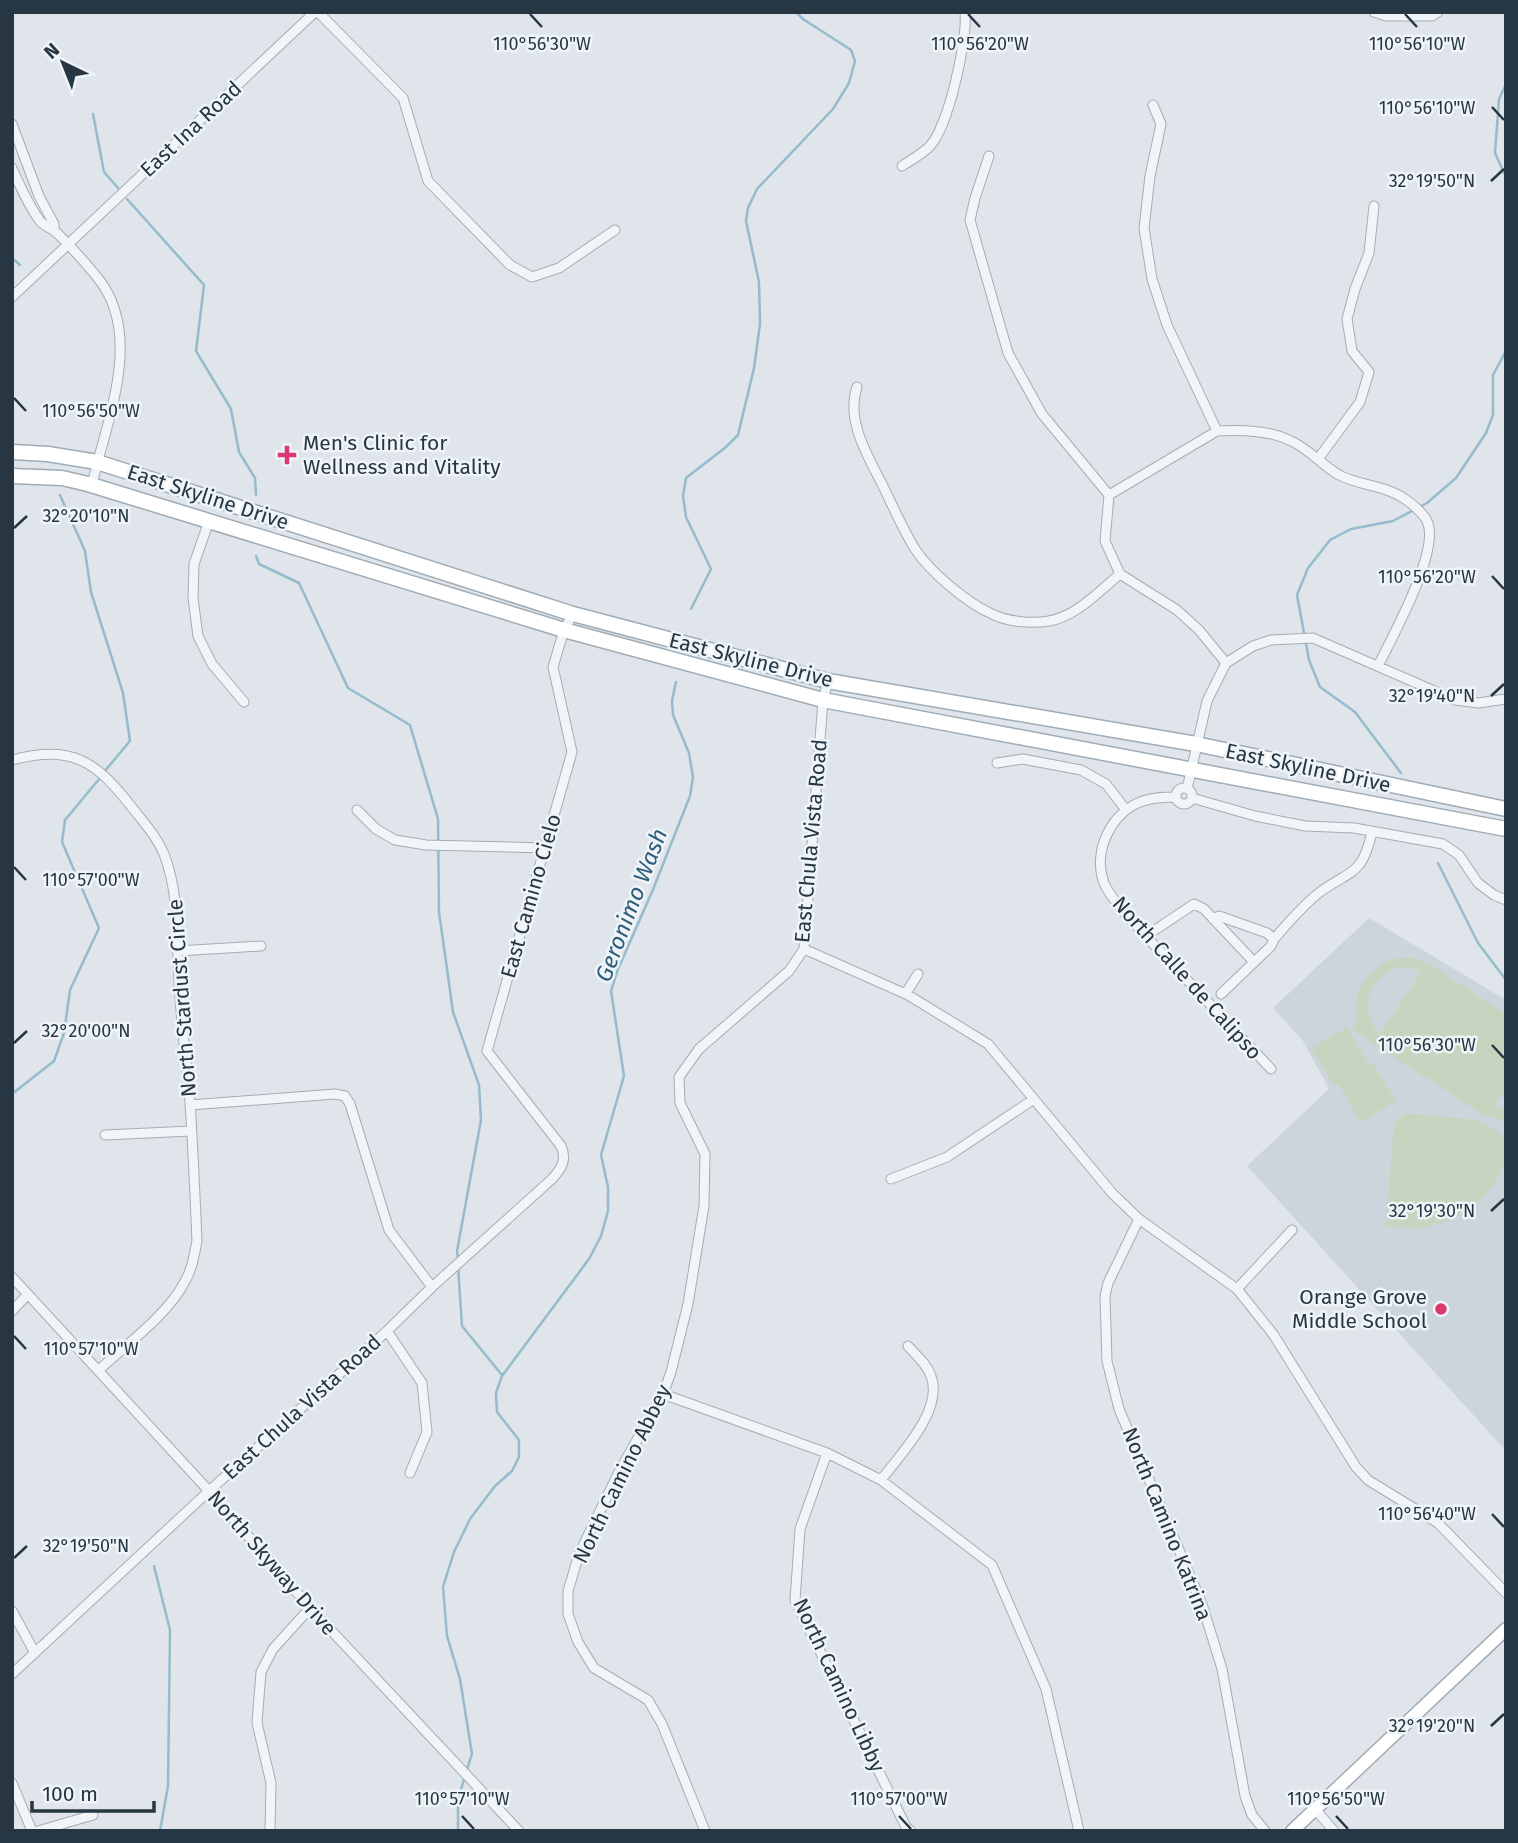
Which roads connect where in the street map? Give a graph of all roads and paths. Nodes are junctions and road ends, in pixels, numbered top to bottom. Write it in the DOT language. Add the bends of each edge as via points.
graph roads {
  1 [pos="316,12"];
  2 [pos="965,12"];
  3 [pos="1374,12"];
  4 [pos="1438,12"];
  5 [pos="1153,105"];
  6 [pos="12,124"];
  7 [pos="989,156"];
  8 [pos="902,166"];
  9 [pos="12,168"];
  10 [pos="1374,206"];
  11 [pos="54,230"];
  12 [pos="615,230"];
  13 [pos="68,245"];
  14 [pos="12,297"];
  15 [pos="857,387"];
  16 [pos="1217,431"];
  17 [pos="12,452"];
  18 [pos="1318,459"];
  19 [pos="97,462"];
  20 [pos="12,476"];
  21 [pos="92,485"];
  22 [pos="1109,495"];
  23 [pos="209,521"];
  24 [pos="1120,574"];
  25 [pos="573,614"];
  26 [pos="564,630"];
  27 [pos="1226,663"];
  28 [pos="1378,666"];
  29 [pos="828,681"];
  30 [pos="1506,699"];
  31 [pos="823,700"];
  32 [pos="244,702"];
  33 [pos="1196,744"];
  34 [pos="12,760"];
  35 [pos="998,763"];
  36 [pos="1191,769"];
  37 [pos="1187,789"];
  38 [pos="1176,797"];
  39 [pos="1192,799"];
  40 [pos="1506,809"];
  41 [pos="357,810"];
  42 [pos="1126,810"];
  43 [pos="1506,829"];
  44 [pos="1372,832"];
  45 [pos="545,848"];
  46 [pos="1506,900"];
  47 [pos="1213,919"];
  48 [pos="1146,936"];
  49 [pos="1274,939"];
  50 [pos="261,946"];
  51 [pos="804,949"];
  52 [pos="177,951"];
  53 [pos="1254,962"];
  54 [pos="918,974"];
  55 [pos="906,993"];
  56 [pos="1221,993"];
  57 [pos="1271,1069"];
  58 [pos="678,1076"];
  59 [pos="1034,1099"];
  60 [pos="190,1105"];
  61 [pos="191,1131"];
  62 [pos="105,1135"];
  63 [pos="565,1158"];
  64 [pos="891,1178"];
  65 [pos="1139,1219"];
  66 [pos="1292,1230"];
  67 [pos="12,1277"];
  68 [pos="432,1287"];
  69 [pos="1237,1289"];
  70 [pos="28,1294"];
  71 [pos="12,1311"];
  72 [pos="387,1331"];
  73 [pos="908,1346"];
  74 [pos="99,1370"];
  75 [pos="663,1394"];
  76 [pos="827,1453"];
  77 [pos="410,1473"];
  78 [pos="881,1480"];
  79 [pos="209,1491"];
  80 [pos="1506,1593"];
  81 [pos="310,1608"];
  82 [pos="12,1611"];
  83 [pos="1506,1629"];
  84 [pos="35,1653"];
  85 [pos="12,1674"];
  86 [pos="12,1783"];
  87 [pos="1315,1809"];
  88 [pos="93,1815"];
  89 [pos="32,1831"];
  90 [pos="38,1831"];
  91 [pos="270,1831"];
  92 [pos="519,1831"];
  93 [pos="705,1831"];
  94 [pos="911,1831"];
  95 [pos="1079,1831"];
  96 [pos="1265,1831"];
  97 [pos="1292,1831"];
  98 [pos="1334,1831"];
  1 -- 12 [label="street" via="403,98 428,181 510,265 532,277 559,268"];
  1 -- 13 [label="street, East Ina Road"];
  2 -- 8 [label="street" via="963,54 944,124 930,146"];
  3 -- 4 [label="street" via="1432,16"];
  5 -- 16 [label="street" via="1161,124 1144,228 1152,279 1167,326"];
  6 -- 11 [label="street"];
  7 -- 22 [label="street" via="970,220 996,316 1013,363 1042,414"];
  9 -- 11 [label="street" via="36,216"];
  10 -- 18 [label="street" via="1370,253 1347,320 1352,351 1369,372 1360,401"];
  11 -- 13 [label="street"];
  13 -- 14 [label="street, East Ina Road"];
  13 -- 19 [label="street" via="99,280 111,303 122,346"];
  15 -- 24 [label="street" via="852,401 860,437 915,549 969,601 993,615 1020,622 1049,621 1071,614"];
  16 -- 18 [label="street" via="1266,433 1291,440"];
  16 -- 22 [label="street"];
  17 -- 19 [label="main road, East Skyline Drive"];
  18 -- 28 [label="street" via="1340,475 1392,491 1427,521 1430,541 1422,572"];
  19 -- 21 [label="street"];
  19 -- 25 [label="main road, East Skyline Drive"];
  20 -- 21 [label="main road, East Skyline Drive" via="62,478"];
  21 -- 23 [label="main road, East Skyline Drive"];
  22 -- 24 [label="street" via="1105,541"];
  23 -- 26 [label="main road, East Skyline Drive"];
  23 -- 32 [label="street" via="194,564 192,598 198,636 212,664"];
  24 -- 27 [label="street" via="1177,610"];
  25 -- 26 [label="street, East Camino Cielo"];
  25 -- 29 [label="main road, East Skyline Drive"];
  26 -- 31 [label="main road, East Skyline Drive"];
  26 -- 45 [label="street, East Camino Cielo" via="552,667 572,752"];
  27 -- 28 [label="street" via="1253,646 1296,637 1313,638"];
  27 -- 33 [label="street" via="1207,701"];
  28 -- 30 [label="street" via="1455,700"];
  29 -- 31 [label="street, East Chula Vista Road"];
  29 -- 33 [label="main road, East Skyline Drive"];
  31 -- 36 [label="main road, East Skyline Drive"];
  31 -- 51 [label="street, East Chula Vista Road"];
  33 -- 36 [label="street"];
  33 -- 40 [label="main road, East Skyline Drive"];
  34 -- 52 [label="street, North Stardust Circle" via="67,754 97,768 119,790 163,853 173,884"];
  35 -- 42 [label="street" via="1023,759 1081,770 1106,784"];
  36 -- 37 [label="street"];
  36 -- 43 [label="main road, East Skyline Drive"];
  37 -- 38 [label="street"];
  37 -- 39 [label="street"];
  38 -- 39 [label="street" via="1185,804"];
  38 -- 42 [label="street" via="1142,801"];
  39 -- 44 [label="street" via="1306,826"];
  41 -- 45 [label="street" via="395,840"];
  42 -- 48 [label="street, North Calle de Calipso" via="1108,832 1101,870 1111,896"];
  44 -- 46 [label="street" via="1452,848 1478,883"];
  44 -- 49 [label="street" via="1364,858 1349,876 1307,903"];
  45 -- 63 [label="street, East Camino Cielo" via="487,1051 561,1146"];
  47 -- 48 [label="street" via="1194,904"];
  47 -- 49 [label="street" via="1219,916"];
  47 -- 53 [label="street"];
  48 -- 57 [label="street, North Calle de Calipso"];
  49 -- 53 [label="street"];
  50 -- 52 [label="street"];
  51 -- 55 [label="street"];
  51 -- 58 [label="street, East Chula Vista Road" via="789,971 699,1049"];
  52 -- 60 [label="street, North Stardust Circle"];
  53 -- 56 [label="street"];
  54 -- 55 [label="street"];
  55 -- 59 [label="street" via="988,1044"];
  58 -- 75 [label="street, North Camino Abbey" via="680,1103 705,1154 704,1206 688,1304"];
  59 -- 64 [label="street" via="947,1157"];
  59 -- 65 [label="street"];
  60 -- 61 [label="street, North Stardust Circle"];
  60 -- 68 [label="street" via="345,1096 389,1230"];
  61 -- 62 [label="street"];
  61 -- 74 [label="street, North Stardust Circle" via="197,1241 193,1263 172,1302"];
  63 -- 68 [label="street, East Chula Vista Road" via="551,1179"];
  65 -- 69 [label="street"];
  65 -- 96 [label="street, North Camino Katrina" via="1105,1296 1107,1361 1119,1409 1202,1604 1222,1670 1245,1796"];
  66 -- 69 [label="street"];
  67 -- 70 [label="street, North Skyway Drive"];
  68 -- 72 [label="street, East Chula Vista Road"];
  69 -- 80 [label="street" via="1273,1334 1356,1467 1368,1480 1438,1523"];
  70 -- 71 [label="street"];
  70 -- 74 [label="street, North Skyway Drive"];
  72 -- 77 [label="street" via="422,1383 427,1432"];
  72 -- 79 [label="street, East Chula Vista Road"];
  73 -- 78 [label="street" via="929,1372 934,1395 926,1419"];
  74 -- 79 [label="street, North Skyway Drive"];
  75 -- 76 [label="street"];
  75 -- 93 [label="street, North Camino Abbey" via="579,1554 568,1591 568,1614 594,1668 648,1700"];
  76 -- 78 [label="street"];
  76 -- 94 [label="street, North Camino Libby" via="800,1529 795,1600"];
  78 -- 95 [label="street" via="992,1565 1047,1691"];
  79 -- 81 [label="street, North Skyway Drive"];
  79 -- 84 [label="street, East Chula Vista Road"];
  81 -- 91 [label="street" via="273,1649 261,1672 257,1723 271,1783"];
  81 -- 92 [label="street, North Skyway Drive"];
  82 -- 84 [label="street"];
  83 -- 87 [label="main road"];
  84 -- 85 [label="street, East Chula Vista Road"];
  86 -- 89 [label="street"];
  87 -- 97 [label="main road"];
  87 -- 98 [label="street"];
  88 -- 90 [label="street"];
}
